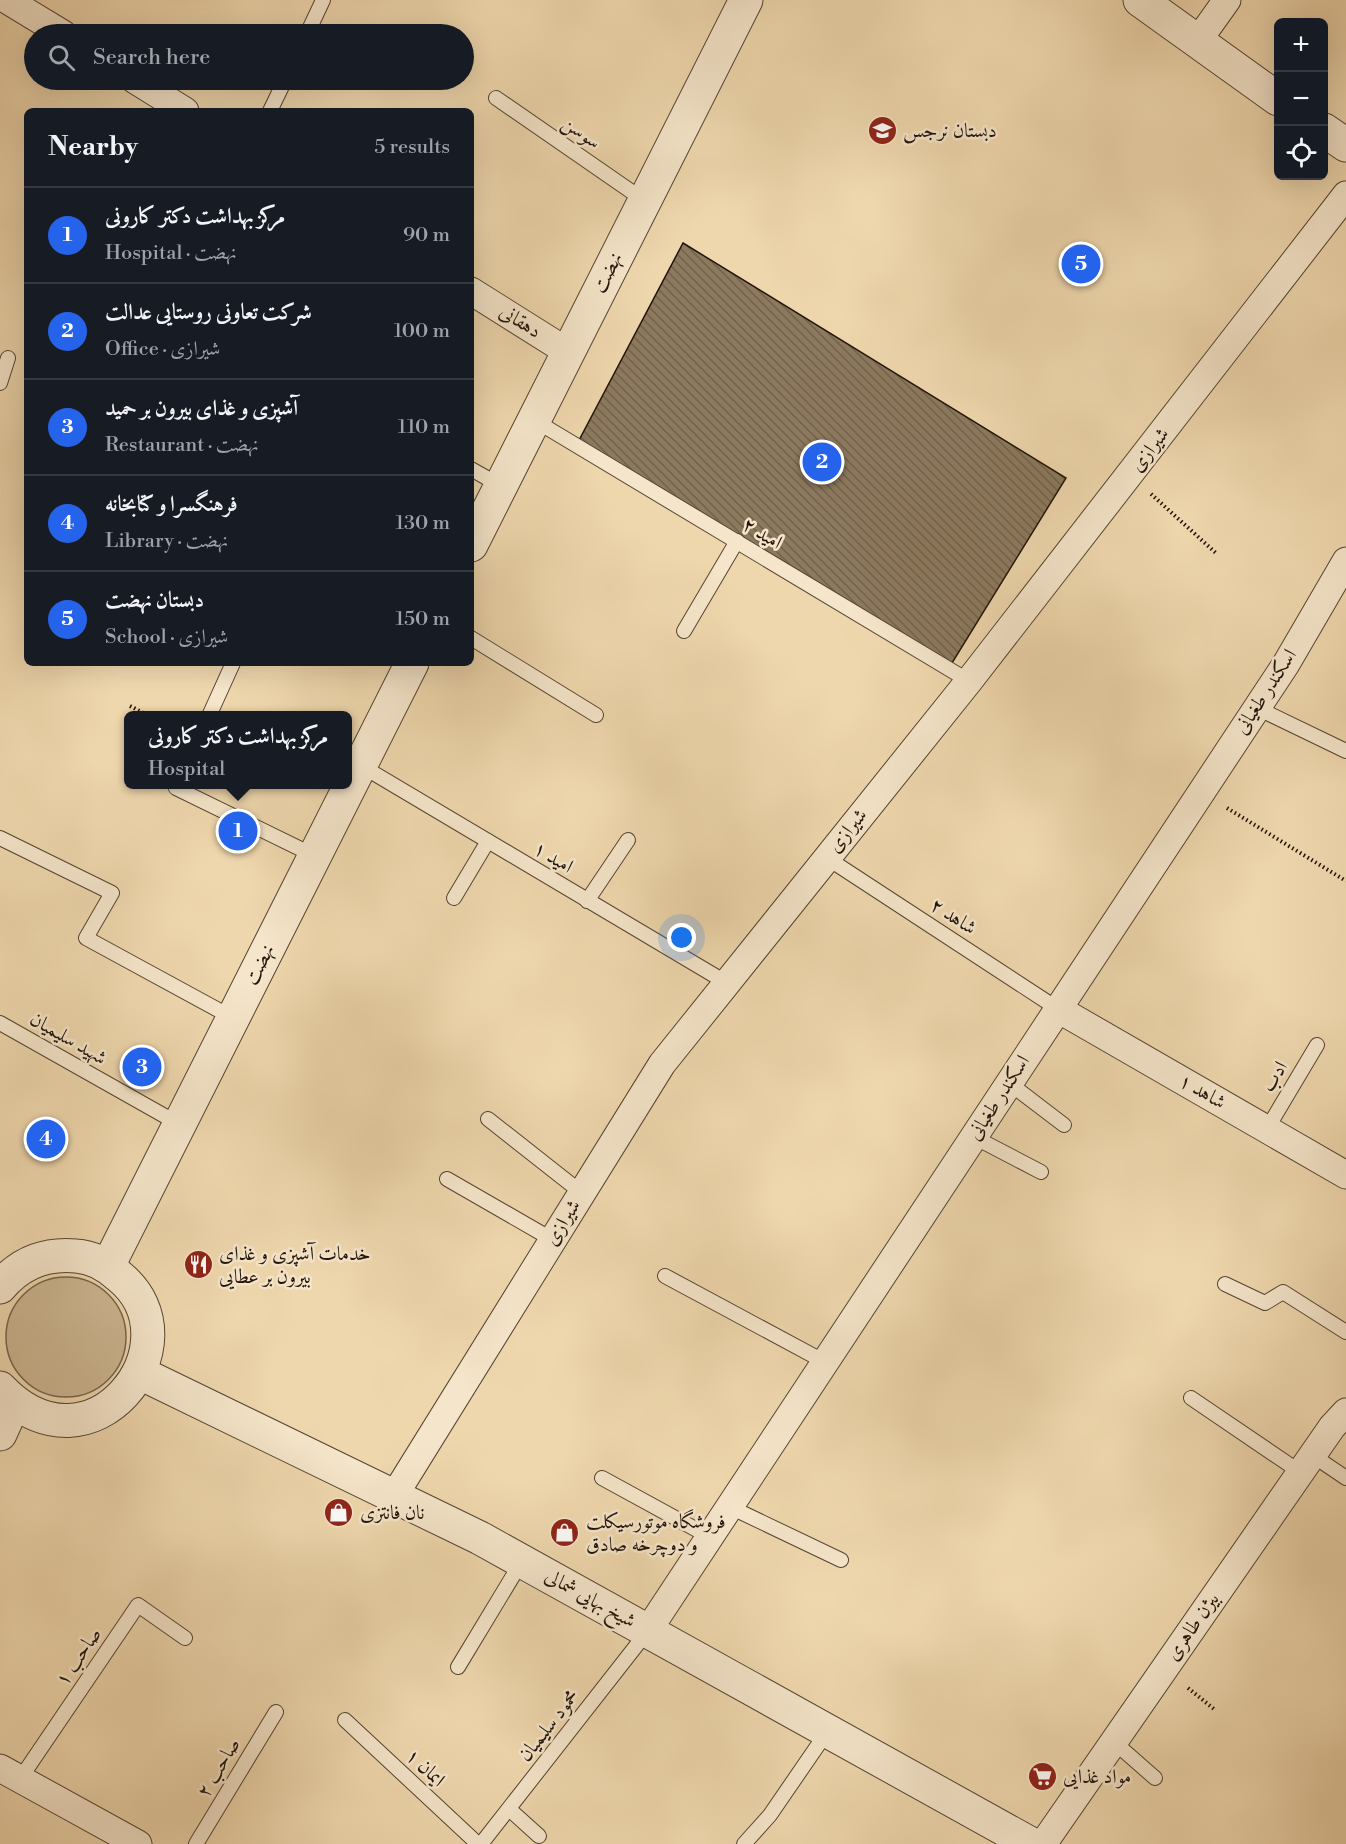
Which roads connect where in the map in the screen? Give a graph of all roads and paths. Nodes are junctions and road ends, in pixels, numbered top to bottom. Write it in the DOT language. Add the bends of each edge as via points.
graph roads {
  1 [pos="323,0"];
  2 [pos="746,0"];
  3 [pos="1140,0"];
  4 [pos="1227,0"];
  5 [pos="13,1"];
  6 [pos="48,24"];
  7 [pos="312,24"];
  8 [pos="1197,42"];
  9 [pos="151,90"];
  10 [pos="280,90"];
  11 [pos="1274,96"];
  12 [pos="496,98"];
  13 [pos="180,108"];
  14 [pos="271,108"];
  15 [pos="1328,133"];
  16 [pos="1346,145"];
  17 [pos="1346,195"];
  18 [pos="645,201"];
  19 [pos="474,293"];
  20 [pos="568,352"];
  21 [pos="8,358"];
  22 [pos="0,383"];
  23 [pos="534,420"];
  24 [pos="474,471"];
  25 [pos="1130,476"];
  26 [pos="501,486"];
  27 [pos="474,539"];
  28 [pos="737,542"];
  29 [pos="1217,554"];
  30 [pos="1346,561"];
  31 [pos="684,631"];
  32 [pos="474,640"];
  33 [pos="232,666"];
  34 [pos="410,666"];
  35 [pos="969,681"];
  36 [pos="130,706"];
  37 [pos="1257,708"];
  38 [pos="140,711"];
  39 [pos="211,711"];
  40 [pos="596,715"];
  41 [pos="1346,751"];
  42 [pos="360,765"];
  43 [pos="352,781"];
  44 [pos="178,789"];
  45 [pos="348,789"];
  46 [pos="1201,792"];
  47 [pos="0,838"];
  48 [pos="628,840"];
  49 [pos="488,842"];
  50 [pos="315,856"];
  51 [pos="827,858"];
  52 [pos="1346,881"];
  53 [pos="454,898"];
  54 [pos="587,901"];
  55 [pos="727,983"];
  56 [pos="1058,1009"];
  57 [pos="233,1018"];
  58 [pos="0,1023"];
  59 [pos="1317,1045"];
  60 [pos="1009,1083"];
  61 [pos="488,1119"];
  62 [pos="179,1124"];
  63 [pos="1064,1125"];
  64 [pos="1267,1130"];
  65 [pos="974,1137"];
  66 [pos="1041,1172"];
  67 [pos="1346,1175"];
  68 [pos="447,1179"];
  69 [pos="582,1192"];
  70 [pos="553,1240"];
  71 [pos="108,1266"];
  72 [pos="665,1276"];
  73 [pos="1225,1284"];
  74 [pos="0,1287"];
  75 [pos="1346,1332"];
  76 [pos="825,1362"];
  77 [pos="140,1373"];
  78 [pos="7,1396"];
  79 [pos="1191,1398"];
  80 [pos="1346,1412"];
  81 [pos="0,1434"];
  82 [pos="1306,1464"];
  83 [pos="602,1478"];
  84 [pos="1346,1478"];
  85 [pos="394,1496"];
  86 [pos="730,1507"];
  87 [pos="710,1537"];
  88 [pos="841,1560"];
  89 [pos="522,1561"];
  90 [pos="647,1632"];
  91 [pos="185,1638"];
  92 [pos="458,1667"];
  93 [pos="276,1712"];
  94 [pos="345,1720"];
  95 [pos="826,1732"];
  96 [pos="1114,1742"];
  97 [pos="10,1774"];
  98 [pos="1155,1778"];
  99 [pos="509,1809"];
  100 [pos="538,1836"];
  101 [pos="138,1844"];
  102 [pos="196,1844"];
  103 [pos="480,1844"];
  104 [pos="744,1844"];
  105 [pos="1031,1844"];
  106 [pos="1043,1844"];
  1 -- 7 [label="lane"];
  2 -- 18 [label="street, نهضت"];
  3 -- 8 [label="street"];
  4 -- 8 [label="street"];
  5 -- 6 [label="street"];
  8 -- 11 [label="street"];
  9 -- 13 [label="street"];
  10 -- 14 [label="lane"];
  12 -- 18 [label="lane, سوسن"];
  15 -- 16 [label="street"];
  17 -- 25 [label="street, شیرازی"];
  18 -- 20 [label="street, نهضت"];
  19 -- 20 [label="street, دهقانی"];
  20 -- 23 [label="street, نهضت"];
  21 -- 22 [label="lane"];
  23 -- 26 [label="street, نهضت"];
  23 -- 28 [label="lane, امید ۲"];
  24 -- 26 [label="lane"];
  25 -- 29 [label="path"];
  25 -- 35 [label="street, شیرازی"];
  26 -- 27 [label="street, نهضت"];
  28 -- 31 [label="lane"];
  28 -- 35 [label="lane, امید ۲"];
  30 -- 37 [label="street, اسکندر طغیانی"];
  32 -- 40 [label="lane"];
  33 -- 39 [label="lane"];
  34 -- 42 [label="street, نهضت"];
  35 -- 51 [label="street, شیرازی"];
  36 -- 38 [label="path"];
  37 -- 41 [label="lane"];
  37 -- 46 [label="street, اسکندر طغیانی"];
  42 -- 43 [label="street, نهضت"];
  42 -- 49 [label="lane, امید ۱"];
  44 -- 50 [label="lane"];
  45 -- 50 [label="street, نهضت"];
  46 -- 52 [label="path"];
  46 -- 56 [label="street, اسکندر طغیانی"];
  47 -- 57 [label="lane" via="112,893 86,938"];
  48 -- 54 [label="lane"];
  49 -- 53 [label="lane"];
  49 -- 54 [label="lane, امید ۱"];
  50 -- 57 [label="street, نهضت"];
  51 -- 55 [label="street, شیرازی"];
  51 -- 56 [label="lane, شاهد ۲"];
  54 -- 55 [label="lane, امید ۱"];
  55 -- 69 [label="street, شیرازی" via="662,1064"];
  56 -- 60 [label="street, اسکندر طغیانی"];
  56 -- 64 [label="street, شاهد ۱"];
  57 -- 62 [label="street, نهضت"];
  58 -- 62 [label="lane, شهید سلیمیان"];
  59 -- 64 [label="lane, ادب"];
  60 -- 63 [label="lane"];
  60 -- 65 [label="street, اسکندر طغیانی"];
  61 -- 69 [label="lane"];
  62 -- 71 [label="street, نهضت"];
  64 -- 67 [label="street, شاهد ۱"];
  65 -- 66 [label="lane"];
  65 -- 76 [label="street, اسکندر طغیانی"];
  68 -- 70 [label="lane"];
  69 -- 70 [label="street, شیرازی"];
  70 -- 85 [label="street, شیرازی"];
  71 -- 74 [label="street" via="84,1256 58,1254 33,1261 11,1274"];
  71 -- 77 [label="street" via="140,1302 147,1325 147,1349"];
  72 -- 76 [label="lane"];
  73 -- 75 [label="lane" via="1265,1303 1283,1292"];
  76 -- 86 [label="street, اسکندر طغیانی"];
  77 -- 78 [label="street" via="126,1394 107,1409 84,1418 59,1420 35,1415"];
  77 -- 85 [label="street, شیخ بهایی شمالی"];
  78 -- 81 [label="street"];
  79 -- 82 [label="lane"];
  80 -- 82 [label="street, بیژن طاهری"];
  82 -- 84 [label="lane"];
  82 -- 96 [label="street, بیژن طاهری"];
  83 -- 87 [label="lane"];
  85 -- 89 [label="street, شیخ بهایی شمالی"];
  86 -- 87 [label="street, اسکندر طغیانی"];
  86 -- 88 [label="lane"];
  87 -- 90 [label="street, اسکندر طغیانی"];
  89 -- 90 [label="street, شیخ بهایی شمالی"];
  89 -- 92 [label="lane"];
  90 -- 95 [label="street, شیخ بهایی شمالی"];
  90 -- 99 [label="lane, محمود سلیمیان"];
  91 -- 97 [label="lane, صاحب ۱" via="138,1605"];
  93 -- 102 [label="lane, صاحب ۲"];
  94 -- 103 [label="lane, ایمان ۱"];
  95 -- 104 [label="lane" via="770,1815"];
  95 -- 105 [label="street, شیخ بهایی شمالی"];
  96 -- 98 [label="lane"];
  96 -- 106 [label="street, بیژن طاهری"];
  97 -- 101 [label="street"];
  99 -- 100 [label="lane"];
  99 -- 103 [label="lane, محمود سلیمیان"];
}
